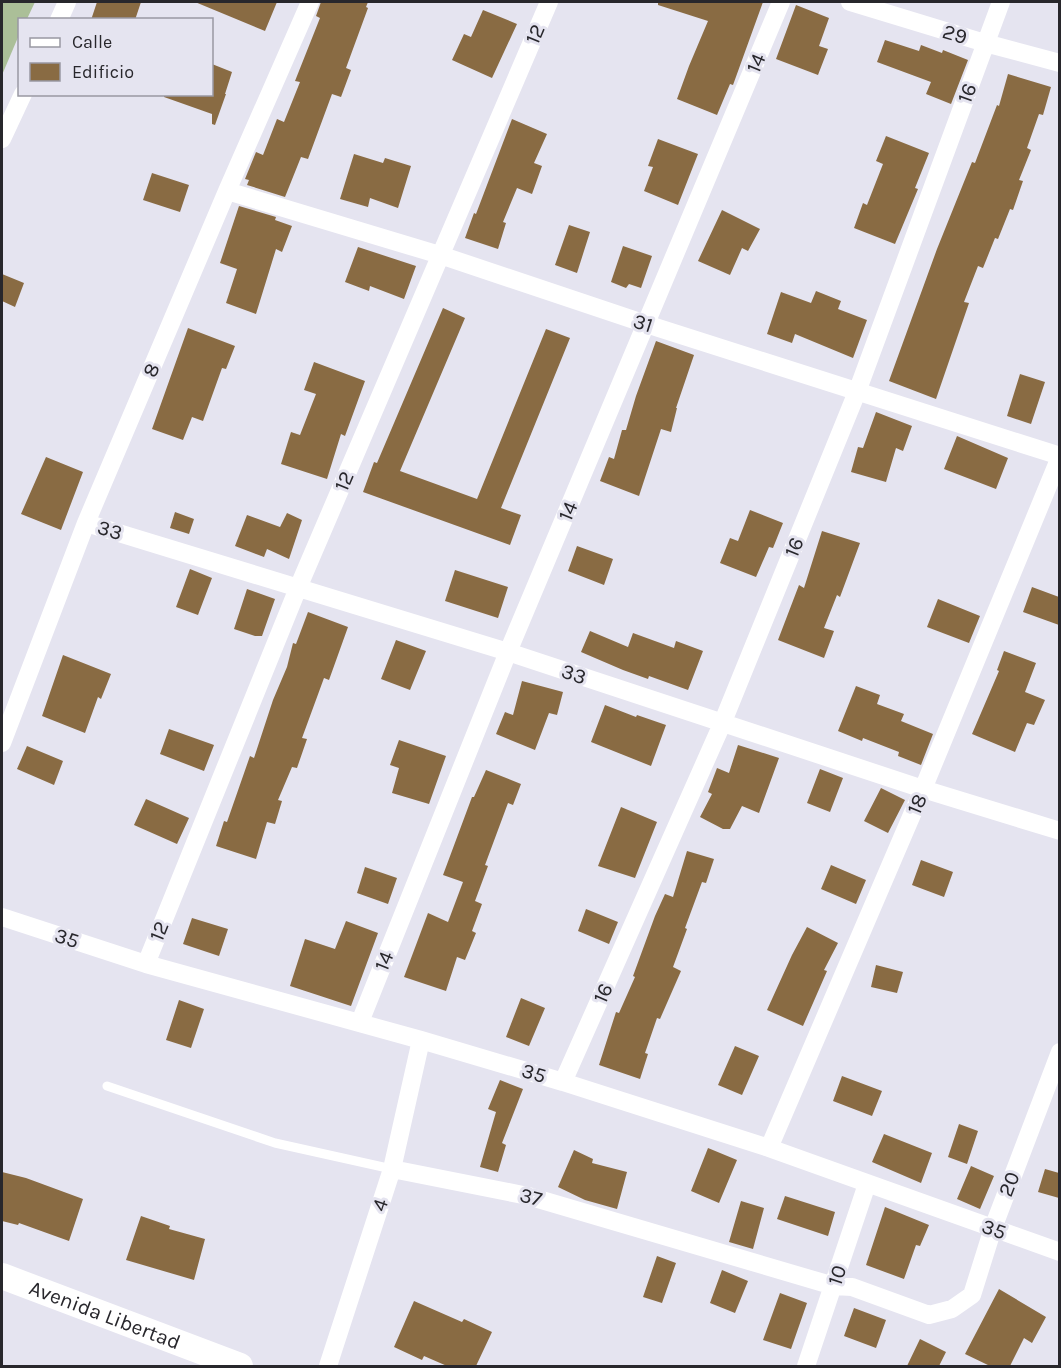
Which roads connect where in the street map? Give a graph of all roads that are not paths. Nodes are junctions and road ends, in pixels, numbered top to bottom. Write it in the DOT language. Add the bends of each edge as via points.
graph roads {
  1 [pos="67,2"];
  2 [pos="310,2"];
  3 [pos="549,2"];
  4 [pos="781,2"];
  5 [pos="851,2"];
  6 [pos="1001,2"];
  7 [pos="60,18"];
  8 [pos="985,43"];
  9 [pos="1059,63"];
  10 [pos="22,96"];
  11 [pos="2,139"];
  12 [pos="227,191"];
  13 [pos="440,255"];
  14 [pos="646,324"];
  15 [pos="857,392"];
  16 [pos="1059,456"];
  17 [pos="86,523"];
  18 [pos="298,588"];
  19 [pos="508,652"];
  20 [pos="722,724"];
  21 [pos="2,743"];
  22 [pos="923,789"];
  23 [pos="1059,831"];
  24 [pos="2,917"];
  25 [pos="146,964"];
  26 [pos="360,1023"];
  27 [pos="421,1040"];
  28 [pos="1059,1052"];
  29 [pos="563,1082"];
  30 [pos="107,1086"];
  31 [pos="769,1148"];
  32 [pos="392,1169"];
  33 [pos="867,1184"];
  34 [pos="993,1228"];
  35 [pos="1059,1252"];
  36 [pos="2,1276"];
  37 [pos="834,1286"];
  38 [pos="952,1309"];
  39 [pos="240,1366"];
  40 [pos="328,1366"];
  41 [pos="806,1366"];
  1 -- 7 [label="street"];
  2 -- 12 [label="street, 8"];
  3 -- 13 [label="street, 12"];
  4 -- 14 [label="street, 14"];
  5 -- 8 [label="street, 29"];
  6 -- 8 [label="street, 16"];
  8 -- 9 [label="street, 29"];
  8 -- 15 [label="street, 16"];
  10 -- 11 [label="street"];
  12 -- 13 [label="street, 31"];
  12 -- 17 [label="street, 8"];
  13 -- 14 [label="street, 31"];
  13 -- 18 [label="street, 12"];
  14 -- 15 [label="street, 31"];
  14 -- 19 [label="street, 14"];
  15 -- 16 [label="street, 31"];
  15 -- 20 [label="street, 16"];
  16 -- 22 [label="street, 18"];
  17 -- 18 [label="street, 33"];
  17 -- 21 [label="street, 8"];
  18 -- 19 [label="street, 33"];
  18 -- 25 [label="street, 12"];
  19 -- 20 [label="street, 33"];
  19 -- 26 [label="street, 14"];
  20 -- 22 [label="street, 33"];
  20 -- 29 [label="street, 16"];
  22 -- 23 [label="street, 33"];
  22 -- 31 [label="street, 18"];
  24 -- 25 [label="street, 35"];
  25 -- 26 [label="street, 35"];
  26 -- 27 [label="street, 35"];
  27 -- 29 [label="street, 35"];
  27 -- 32 [label="street, 4"];
  28 -- 34 [label="street, 20"];
  29 -- 31 [label="street, 35"];
  30 -- 32 [label="lane, 37" via="275,1143"];
  31 -- 33 [label="street, 35"];
  32 -- 37 [label="street, 37" via="528,1196"];
  32 -- 40 [label="street, 4"];
  33 -- 34 [label="street, 35"];
  33 -- 37 [label="street, 10"];
  34 -- 35 [label="street, 35"];
  34 -- 38 [label="street, 20" via="972,1295"];
  36 -- 39 [label="main road, Avenida Libertad"];
  37 -- 38 [label="street, 37" via="852,1287 929,1315"];
  37 -- 41 [label="street, 10"];
}
